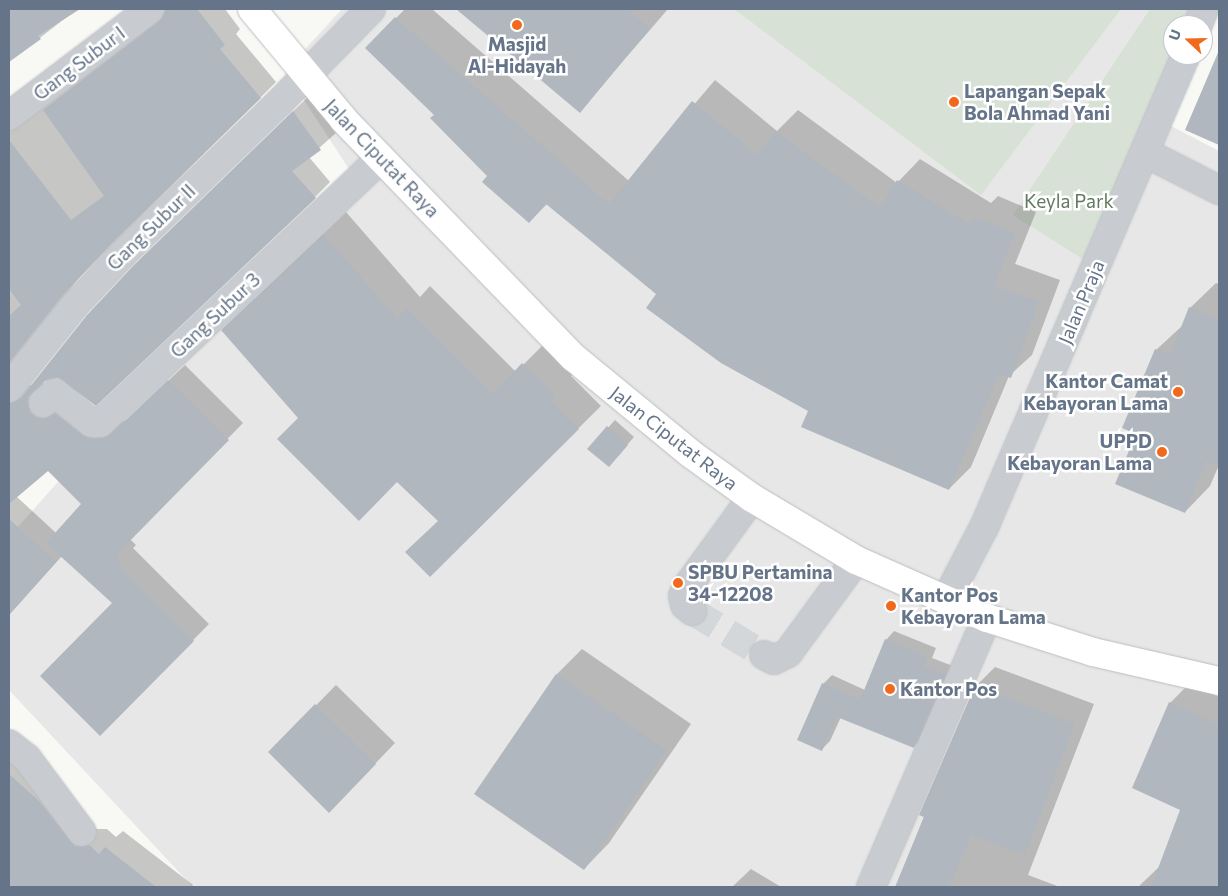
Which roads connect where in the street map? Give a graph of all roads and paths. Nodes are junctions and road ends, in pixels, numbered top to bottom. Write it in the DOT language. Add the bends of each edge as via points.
graph roads {
  1 [pos="150,9"];
  2 [pos="252,9"];
  3 [pos="371,9"];
  4 [pos="1182,65"];
  5 [pos="304,76"];
  6 [pos="9,116"];
  7 [pos="1146,153"];
  8 [pos="381,158"];
  9 [pos="1219,190"];
  10 [pos="9,388"];
  11 [pos="43,403"];
  12 [pos="752,498"];
  13 [pos="856,560"];
  14 [pos="946,600"];
  15 [pos="692,611"];
  16 [pos="987,618"];
  17 [pos="764,655"];
  18 [pos="1219,681"];
  19 [pos="9,744"];
  20 [pos="82,832"];
  21 [pos="871,887"];
  1 -- 6 [label="street, Gang Subur I"];
  2 -- 5 [label="main road, Jalan Ciputat Raya"];
  3 -- 5 [label="street, Gang Subur II"];
  4 -- 7 [label="street, Jalan Praja"];
  5 -- 8 [label="main road, Jalan Ciputat Raya"];
  5 -- 10 [label="street, Gang Subur II" via="75,304"];
  7 -- 9 [label="street"];
  7 -- 14 [label="street, Jalan Praja" via="985,526"];
  8 -- 11 [label="street, Gang Subur 3" via="100,423 92,423 55,393"];
  8 -- 12 [label="main road, Jalan Ciputat Raya" via="573,357 691,454"];
  12 -- 13 [label="main road, Jalan Ciputat Raya"];
  12 -- 15 [label="street" via="688,587 685,605"];
  13 -- 14 [label="main road, Jalan Ciputat Raya"];
  13 -- 17 [label="street" via="788,653 774,660"];
  14 -- 16 [label="main road, Jalan Ciputat Raya"];
  16 -- 18 [label="main road, Jalan Ciputat Raya" via="1093,652"];
  16 -- 21 [label="street"];
  19 -- 20 [label="street" via="27,758"];
}
